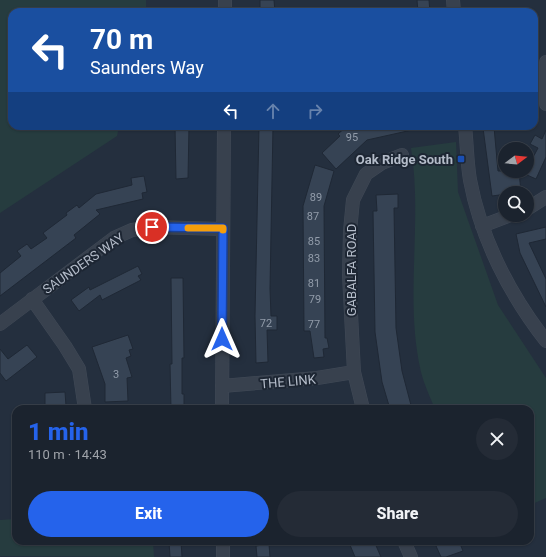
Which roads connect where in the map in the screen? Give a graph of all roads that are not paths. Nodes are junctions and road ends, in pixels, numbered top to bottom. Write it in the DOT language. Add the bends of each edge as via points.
graph roads {
  1 [pos="546,62"];
  2 [pos="546,104"];
  3 [pos="224,130"];
  4 [pos="465,130"];
  5 [pos="402,155"];
  6 [pos="546,197"];
  7 [pos="534,205"];
  8 [pos="498,220"];
  9 [pos="482,226"];
  10 [pos="223,228"];
  11 [pos="32,299"];
  12 [pos="0,324"];
  13 [pos="546,341"];
  14 [pos="354,372"];
  15 [pos="222,386"];
  16 [pos="84,405"];
  17 [pos="222,405"];
  18 [pos="362,405"];
  19 [pos="223,545"];
  20 [pos="406,545"];
  21 [pos="223,557"];
  22 [pos="411,557"];
  1 -- 2 [label="street"];
  3 -- 10 [label="street"];
  4 -- 9 [label="street" via="470,181"];
  5 -- 14 [label="street, GABALFA ROAD" via="382,163 366,174 353,200 349,275"];
  6 -- 7 [label="street"];
  8 -- 9 [label="street"];
  9 -- 13 [label="street" via="508,285"];
  10 -- 11 [label="street, SAUNDERS WAY" via="152,227 132,230 114,238"];
  10 -- 15 [label="street"];
  11 -- 12 [label="street, SAUNDERS WAY"];
  11 -- 16 [label="street" via="79,369"];
  14 -- 15 [label="street, THE LINK" via="318,378"];
  14 -- 18 [label="street, GABALFA ROAD"];
  15 -- 17 [label="street"];
  19 -- 21 [label="street"];
  20 -- 22 [label="street"];
}
